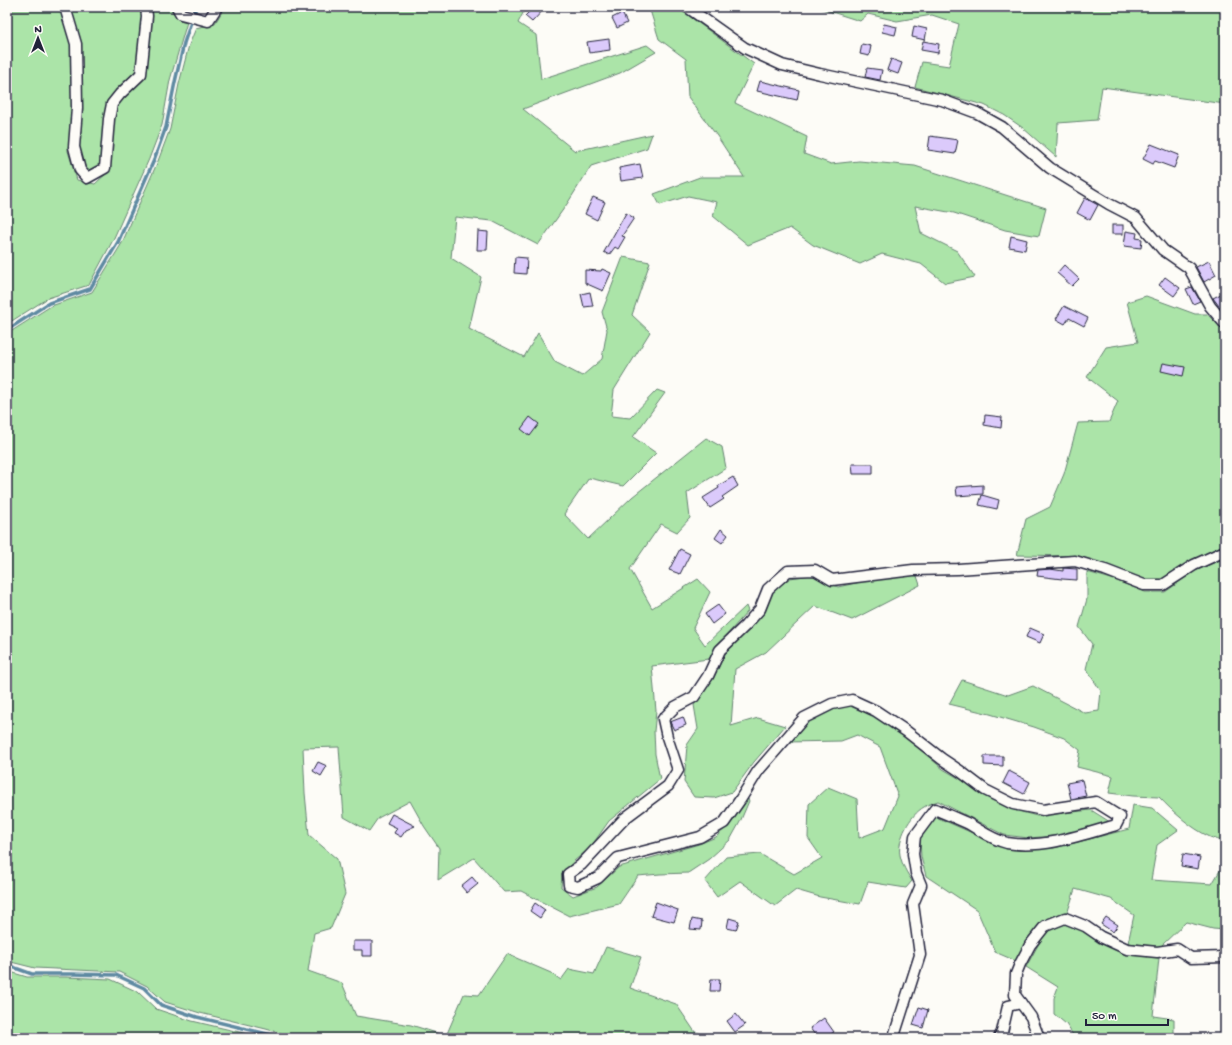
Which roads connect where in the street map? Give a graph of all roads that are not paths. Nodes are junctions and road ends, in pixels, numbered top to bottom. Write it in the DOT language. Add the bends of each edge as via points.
graph roads {
  1 [pos="65,7"];
  2 [pos="146,7"];
  3 [pos="217,7"];
  4 [pos="687,7"];
  5 [pos="179,11"];
  6 [pos="1225,324"];
  7 [pos="1225,551"];
  8 [pos="1225,957"];
  9 [pos="1021,1003"];
  10 [pos="895,1038"];
  11 [pos="999,1038"];
  12 [pos="1039,1038"];
  1 -- 2 [label="street" via="76,44 77,108 74,146 80,170 87,178 105,168 112,104 141,74"];
  3 -- 5 [label="street" via="208,21"];
  4 -- 6 [label="street" via="744,48 782,64 942,100 977,113 1002,127 1050,168 1136,218 1163,250 1190,268 1210,306"];
  7 -- 10 [label="street" via="1194,565 1163,585 1144,585 1075,561 913,570 832,580 815,570 788,571 768,589 760,609 720,650 708,676 694,696 675,707 663,719 678,770 668,786 625,818 581,865 568,874 569,885 578,887 598,878 618,858 700,837 724,824 758,771 804,718 832,704 852,700 876,711 986,790 1013,804 1043,810 1096,802 1120,816 1116,825 1064,840 1027,844 1006,843 935,809 915,836 913,854 921,885 913,904 920,955"];
  8 -- 9 [label="street" via="1191,958 1177,949 1157,952 1127,949 1065,918 1045,926 1030,945 1020,964 1016,974 1015,995"];
  9 -- 11 [label="street" via="1008,1006"];
  9 -- 12 [label="street" via="1031,1017"];
}
